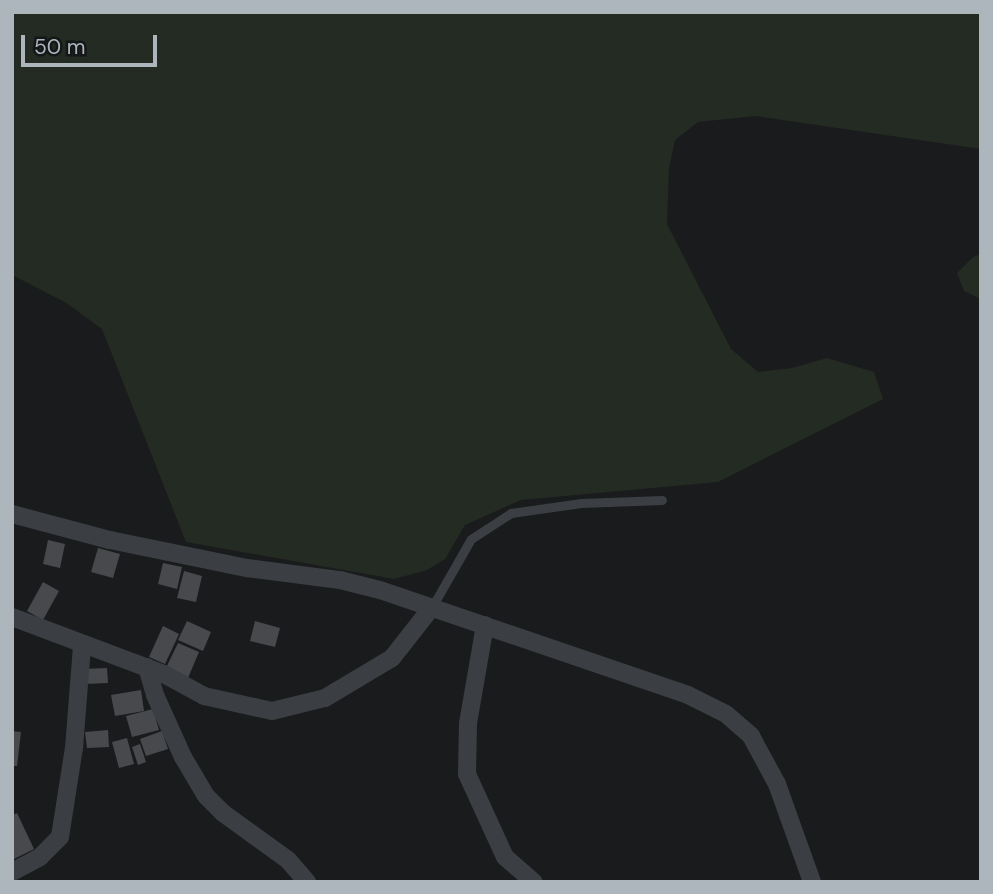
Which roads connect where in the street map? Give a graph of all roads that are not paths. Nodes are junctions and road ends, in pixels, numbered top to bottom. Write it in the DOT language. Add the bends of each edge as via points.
graph roads {
  1 [pos="662,500"];
  2 [pos="14,517"];
  3 [pos="432,607"];
  4 [pos="14,621"];
  5 [pos="485,625"];
  6 [pos="82,646"];
  7 [pos="147,667"];
  8 [pos="12,872"];
  9 [pos="307,882"];
  10 [pos="534,882"];
  11 [pos="812,882"];
  1 -- 3 [label="lane" via="581,503 511,513 471,539"];
  2 -- 3 [label="street" via="247,568 340,580"];
  3 -- 5 [label="street"];
  3 -- 7 [label="street" via="392,658 325,698 272,710 204,696"];
  4 -- 6 [label="street"];
  5 -- 10 [label="street" via="468,723 467,774 505,857"];
  5 -- 11 [label="street" via="676,691 726,714 751,736 766,760"];
  6 -- 7 [label="street"];
  6 -- 8 [label="street" via="74,748 60,837 40,856"];
  7 -- 9 [label="street" via="183,757 206,796 288,860"];
}
